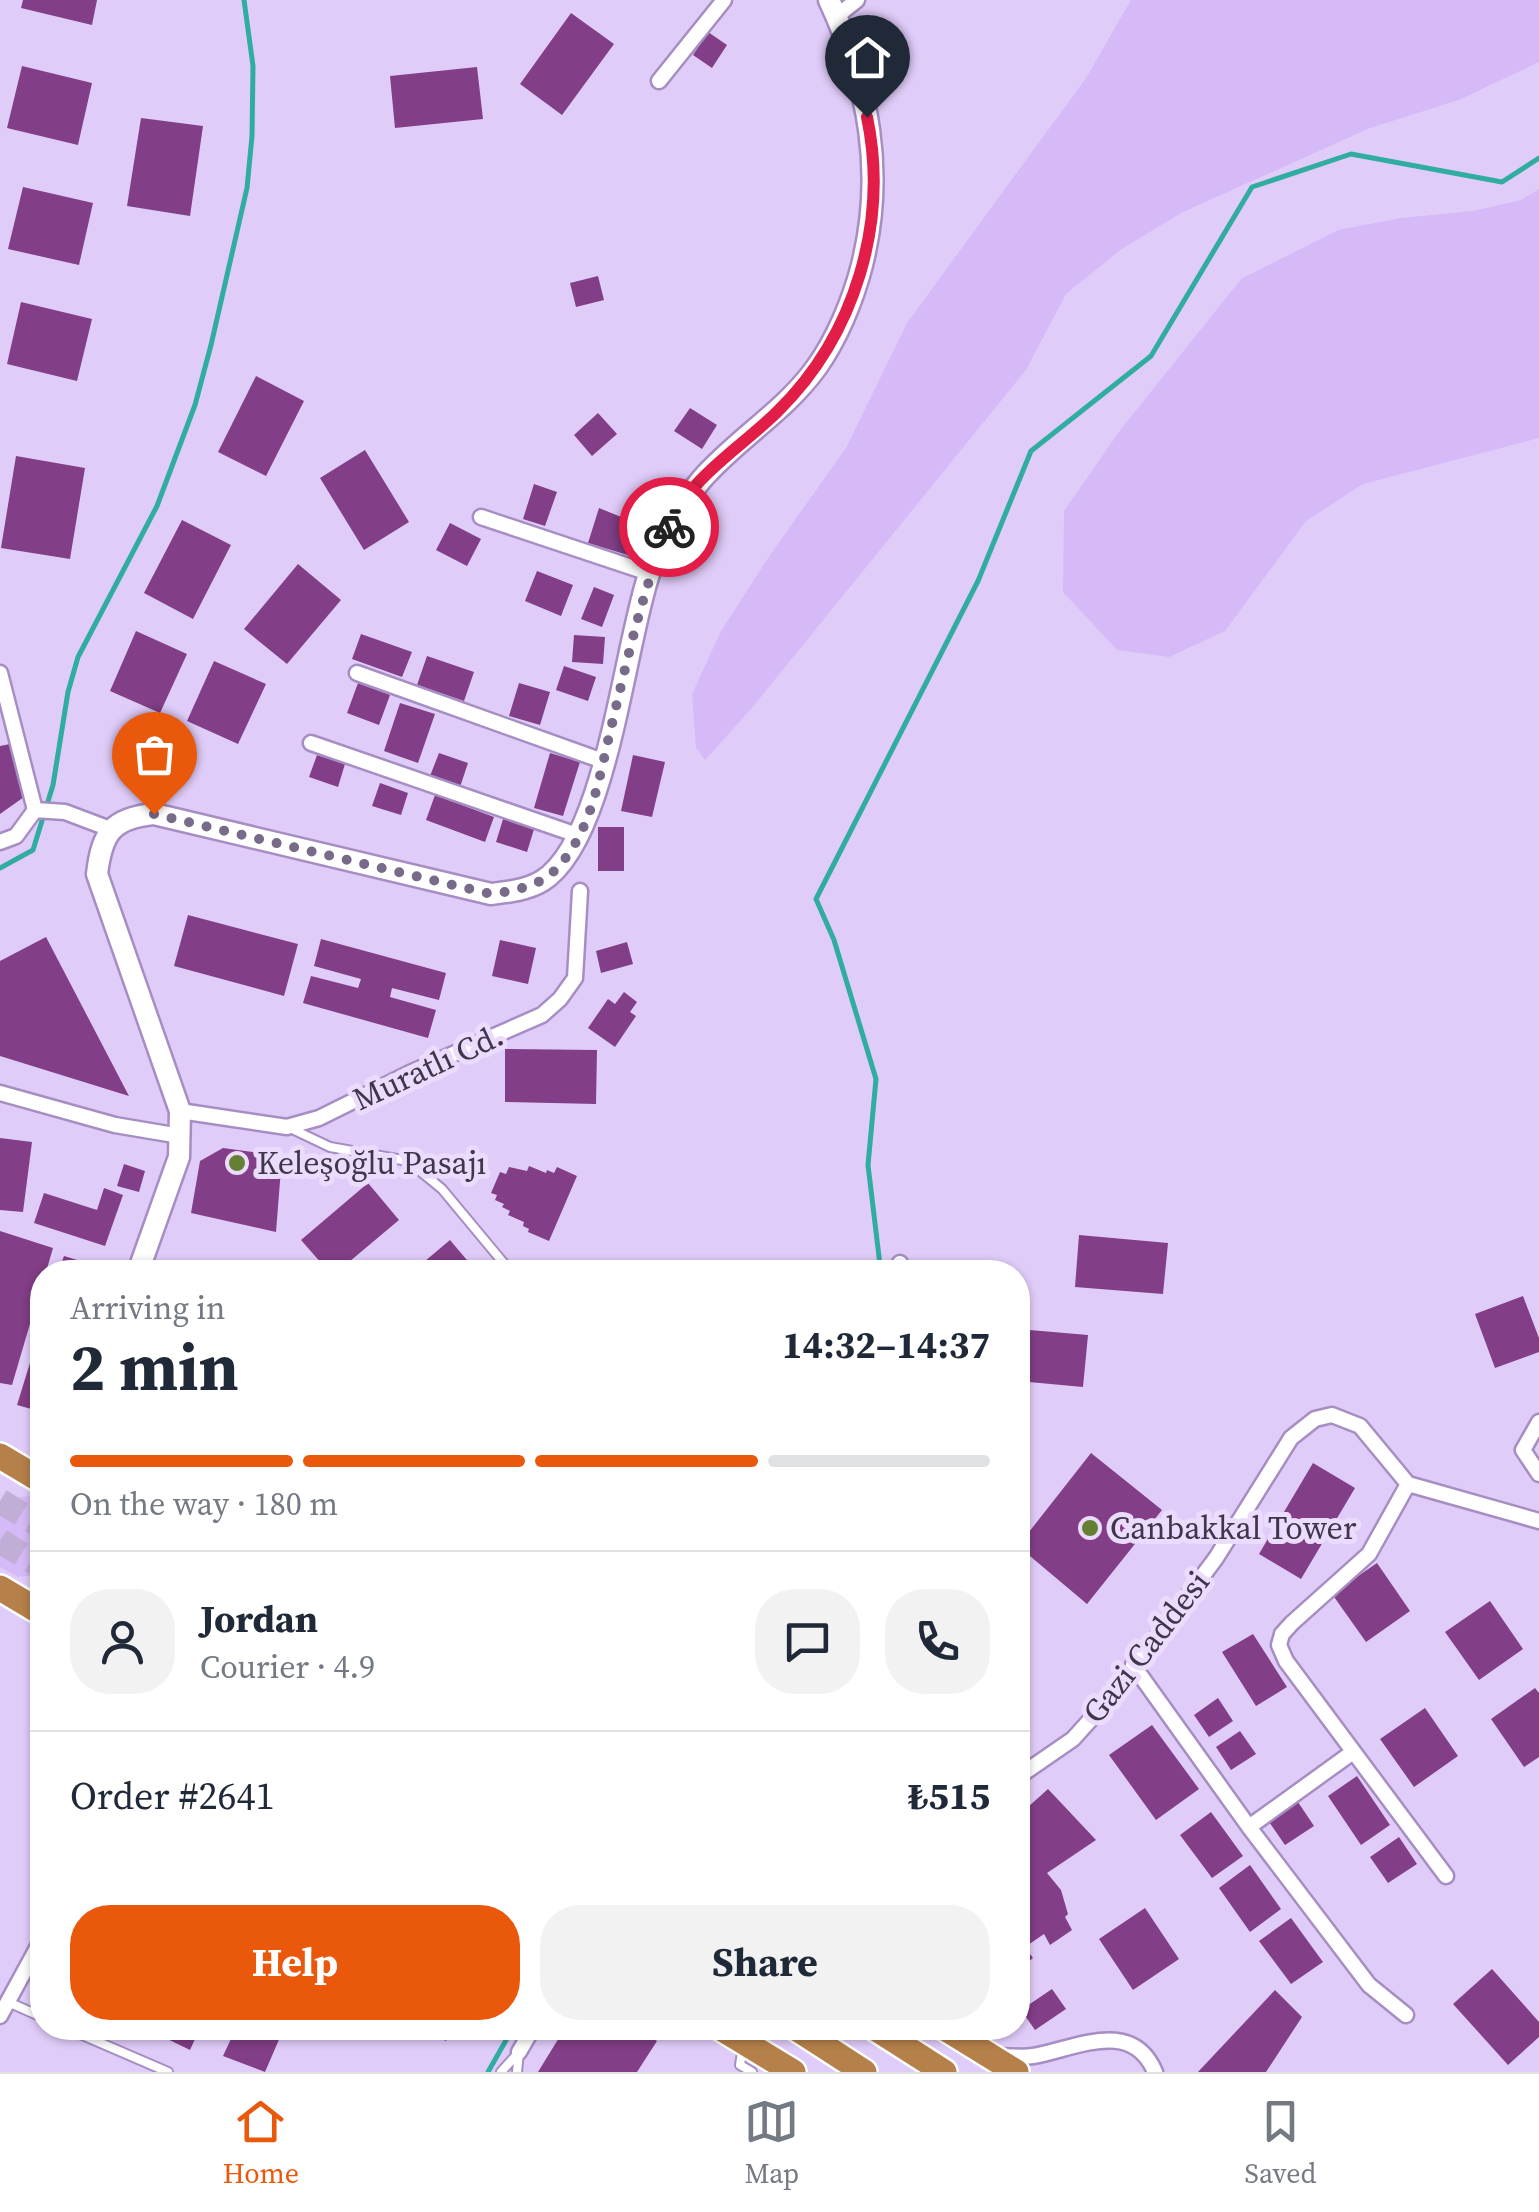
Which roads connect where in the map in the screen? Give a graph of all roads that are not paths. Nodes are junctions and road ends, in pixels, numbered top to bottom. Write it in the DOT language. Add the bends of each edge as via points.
graph roads {
  1 [pos="724,0"];
  2 [pos="857,0"];
  3 [pos="833,8"];
  4 [pos="658,81"];
  5 [pos="481,516"];
  6 [pos="649,573"];
  7 [pos="357,672"];
  8 [pos="0,674"];
  9 [pos="311,743"];
  10 [pos="603,760"];
  11 [pos="35,810"];
  12 [pos="110,829"];
  13 [pos="580,836"];
  14 [pos="0,842"];
  15 [pos="580,891"];
  16 [pos="0,1093"];
  17 [pos="180,1111"];
  18 [pos="287,1127"];
  19 [pos="180,1136"];
  20 [pos="142,1260"];
  21 [pos="501,1260"];
  22 [pos="1539,1422"];
  23 [pos="0,1456"];
  24 [pos="30,1469"];
  25 [pos="30,1474"];
  26 [pos="1539,1474"];
  27 [pos="0,1480"];
  28 [pos="1408,1484"];
  29 [pos="1539,1521"];
  30 [pos="1133,1665"];
  31 [pos="1353,1752"];
  32 [pos="1030,1766"];
  33 [pos="1249,1827"];
  34 [pos="1446,1876"];
  35 [pos="30,1961"];
  36 [pos="4,2009"];
  37 [pos="30,2014"];
  38 [pos="1406,2015"];
  39 [pos="94,2040"];
  40 [pos="527,2040"];
  41 [pos="741,2040"];
  42 [pos="815,2040"];
  43 [pos="894,2040"];
  44 [pos="964,2040"];
  45 [pos="744,2042"];
  46 [pos="520,2052"];
  47 [pos="992,2057"];
  48 [pos="168,2072"];
  49 [pos="501,2072"];
  50 [pos="516,2072"];
  51 [pos="752,2072"];
  52 [pos="793,2072"];
  53 [pos="864,2072"];
  54 [pos="944,2072"];
  55 [pos="1016,2072"];
  56 [pos="1155,2072"];
  1 -- 4 [label="street"];
  2 -- 3 [label="street"];
  3 -- 6 [label="street" via="859,81 874,153 874,210 861,269 816,368 704,478 672,518"];
  5 -- 6 [label="street"];
  6 -- 10 [label="street"];
  7 -- 10 [label="street"];
  8 -- 11 [label="street"];
  9 -- 13 [label="street"];
  10 -- 13 [label="street"];
  11 -- 12 [label="street" via="65,812"];
  11 -- 14 [label="street" via="16,836"];
  12 -- 13 [label="street" via="130,816 154,814 491,894 542,882"];
  12 -- 17 [label="street" via="97,874"];
  15 -- 18 [label="street, Muratlı Cd." via="575,978 542,1015"];
  16 -- 19 [label="street"];
  17 -- 18 [label="street, Muratlı Cd."];
  17 -- 19 [label="street"];
  18 -- 21 [label="lane" via="330,1146 408,1161 442,1189"];
  19 -- 20 [label="street" via="179,1158"];
  22 -- 26 [label="street" via="1523,1450"];
  23 -- 24 [label="highway"];
  25 -- 27 [label="highway"];
  28 -- 29 [label="street"];
  28 -- 30 [label="street, Gazi Caddesi" via="1360,1426 1332,1415 1315,1419 1292,1438 1216,1558"];
  28 -- 31 [label="street" via="1368,1554 1292,1622 1279,1645"];
  30 -- 32 [label="street, Gazi Caddesi" via="1073,1740"];
  30 -- 33 [label="street"];
  31 -- 33 [label="street"];
  31 -- 34 [label="street"];
  33 -- 38 [label="street" via="1370,1985"];
  35 -- 36 [label="street"];
  36 -- 37 [label="lane"];
  39 -- 48 [label="lane"];
  40 -- 46 [label="street"];
  41 -- 45 [label="highway"];
  42 -- 53 [label="highway"];
  43 -- 54 [label="highway"];
  44 -- 47 [label="highway"];
  45 -- 51 [label="lane" via="740,2064"];
  45 -- 52 [label="highway"];
  46 -- 49 [label="lane"];
  46 -- 50 [label="lane"];
  47 -- 55 [label="highway"];
  47 -- 56 [label="street" via="1028,2057 1108,2040 1138,2048"];
}
